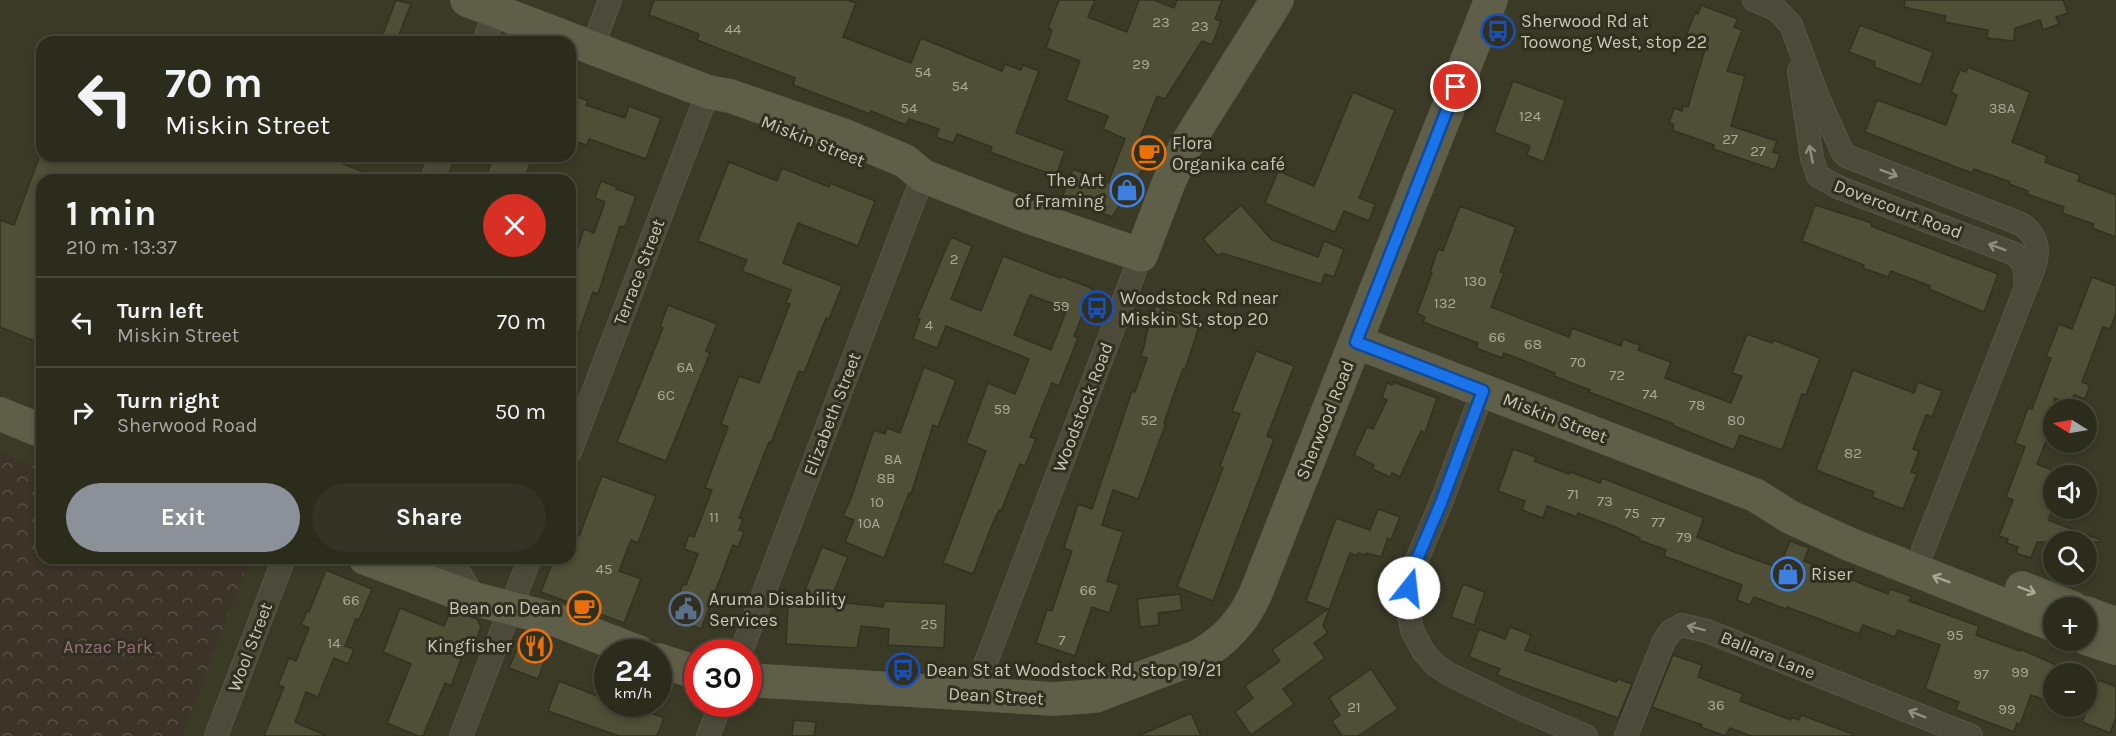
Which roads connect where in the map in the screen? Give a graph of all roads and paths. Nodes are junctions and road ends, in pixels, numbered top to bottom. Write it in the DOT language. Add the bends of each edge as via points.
graph roads {
  1 [pos="610,0"];
  2 [pos="1277,0"];
  3 [pos="1491,0"];
  4 [pos="1754,0"];
  5 [pos="481,5"];
  6 [pos="1793,29"];
  7 [pos="484,36"];
  8 [pos="561,36"];
  9 [pos="576,42"];
  10 [pos="592,48"];
  11 [pos="708,92"];
  12 [pos="923,176"];
  13 [pos="1141,255"];
  14 [pos="2026,289"];
  15 [pos="1356,342"];
  16 [pos="1483,391"];
  17 [pos="0,414"];
  18 [pos="36,429"];
  19 [pos="576,436"];
  20 [pos="1755,495"];
  21 [pos="1923,550"];
  22 [pos="282,564"];
  23 [pos="381,564"];
  24 [pos="450,564"];
  25 [pos="528,564"];
  26 [pos="2045,597"];
  27 [pos="475,599"];
  28 [pos="511,608"];
  29 [pos="2097,617"];
  30 [pos="2043,620"];
  31 [pos="2116,624"];
  32 [pos="1229,634"];
  33 [pos="605,639"];
  34 [pos="746,639"];
  35 [pos="2097,642"];
  36 [pos="2116,648"];
  37 [pos="762,681"];
  38 [pos="973,696"];
  39 [pos="716,717"];
  40 [pos="216,736"];
  41 [pos="461,736"];
  42 [pos="708,736"];
  43 [pos="1586,736"];
  44 [pos="1626,736"];
  45 [pos="1971,736"];
  1 -- 10 [label="street"];
  2 -- 13 [label="street, Woodstock Road" via="1185,147"];
  3 -- 15 [label="street, Sherwood Road"];
  4 -- 6 [label="street, Dovercourt Road" via="1780,12"];
  5 -- 7 [label="street"];
  5 -- 8 [label="street, Miskin Street"];
  6 -- 14 [label="street, Dovercourt Road, one-way" via="1844,154 2025,226 2036,242 2038,254"];
  14 -- 6 [label="street, Dovercourt Road, one-way" via="2025,267 2015,254 1840,188 1818,176 1810,148"];
  9 -- 10 [label="street, Miskin Street"];
  10 -- 11 [label="street, Miskin Street"];
  11 -- 12 [label="street, Miskin Street" via="843,135 905,161"];
  11 -- 19 [label="street, Terrace Street"];
  12 -- 13 [label="street, Miskin Street"];
  12 -- 34 [label="street, Elizabeth Street"];
  13 -- 38 [label="street, Woodstock Road"];
  14 -- 21 [label="street, Dovercourt Road"];
  15 -- 16 [label="street, Miskin Street"];
  15 -- 32 [label="street, Sherwood Road" via="1255,595"];
  16 -- 20 [label="street, Miskin Street"];
  16 -- 43 [label="street" via="1415,564 1407,606 1412,630 1423,651 1449,674"];
  17 -- 18 [label="street"];
  20 -- 21 [label="street, Miskin Street" via="1796,502"];
  30 -- 20 [label="street, Miskin Street, one-way" via="1849,544 1790,517"];
  21 -- 26 [label="street, Miskin Street, one-way"];
  22 -- 40 [label="street, Wool Street"];
  23 -- 27 [label="street"];
  24 -- 27 [label="street"];
  25 -- 28 [label="street"];
  27 -- 28 [label="street"];
  28 -- 33 [label="street"];
  28 -- 41 [label="street"];
  29 -- 31 [label="street"];
  32 -- 38 [label="street, Dean Street" via="1197,657 1095,696"];
  35 -- 36 [label="street"];
  37 -- 38 [label="street, Dean Street"];
  39 -- 42 [label="street"];
  45 -- 44 [label="street, Ballara Lane, one-way" via="1707,631 1682,625 1664,641"];
}
